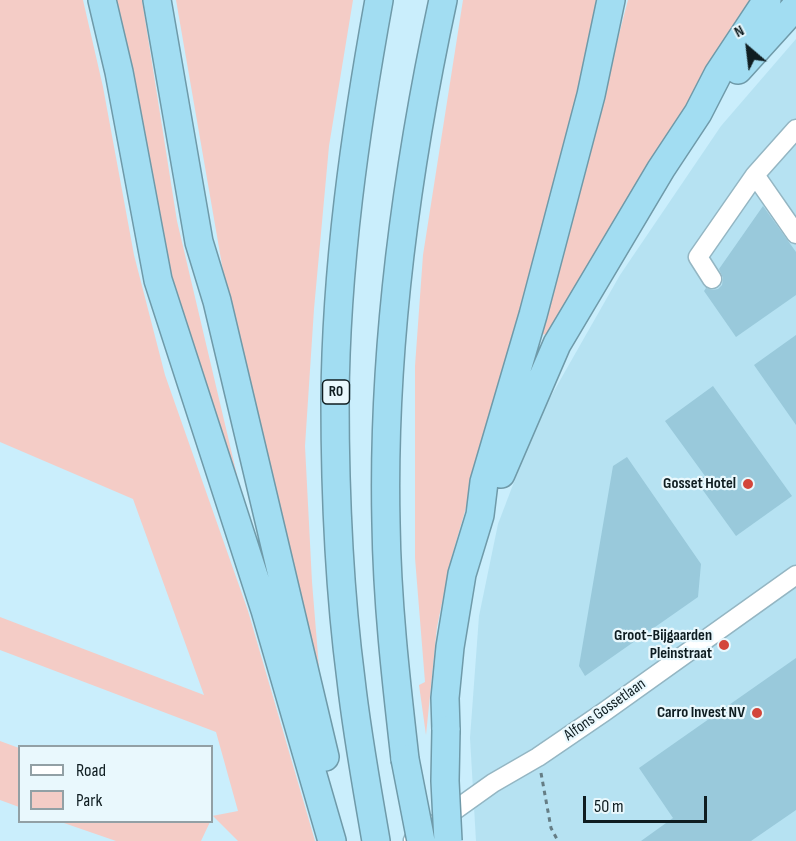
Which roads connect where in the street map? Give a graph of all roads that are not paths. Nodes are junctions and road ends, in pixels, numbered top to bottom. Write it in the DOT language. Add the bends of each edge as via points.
graph roads {
  1 [pos="102,0"];
  2 [pos="157,0"];
  3 [pos="379,0"];
  4 [pos="443,0"];
  5 [pos="611,0"];
  6 [pos="767,0"];
  7 [pos="796,6"];
  8 [pos="698,113"];
  9 [pos="796,129"];
  10 [pos="755,176"];
  11 [pos="796,234"];
  12 [pos="712,279"];
  13 [pos="480,515"];
  14 [pos="796,575"];
  15 [pos="331,810"];
  16 [pos="332,841"];
  17 [pos="346,841"];
  18 [pos="376,841"];
  19 [pos="412,841"];
  20 [pos="421,841"];
  21 [pos="448,841"];
  1 -- 15 [label="highway" via="158,280"];
  2 -- 15 [label="highway" via="199,242 217,301"];
  3 -- 18 [label="highway, R0" via="348,196 335,398 343,596 351,680"];
  4 -- 20 [label="highway, bridge" via="425,82 402,227 388,403 386,523 392,655 405,759"];
  5 -- 13 [label="highway" via="591,95 484,482"];
  6 -- 8 [label="highway" via="718,74"];
  7 -- 8 [label="highway"];
  8 -- 13 [label="highway" via="557,344"];
  9 -- 10 [label="street"];
  10 -- 11 [label="street"];
  10 -- 12 [label="street" via="698,257"];
  13 -- 21 [label="highway, bridge" via="462,574 450,647 445,698"];
  14 -- 19 [label="street, Alfons Gossetlaan"];
  15 -- 16 [label="highway"];
  15 -- 17 [label="highway"];
}
